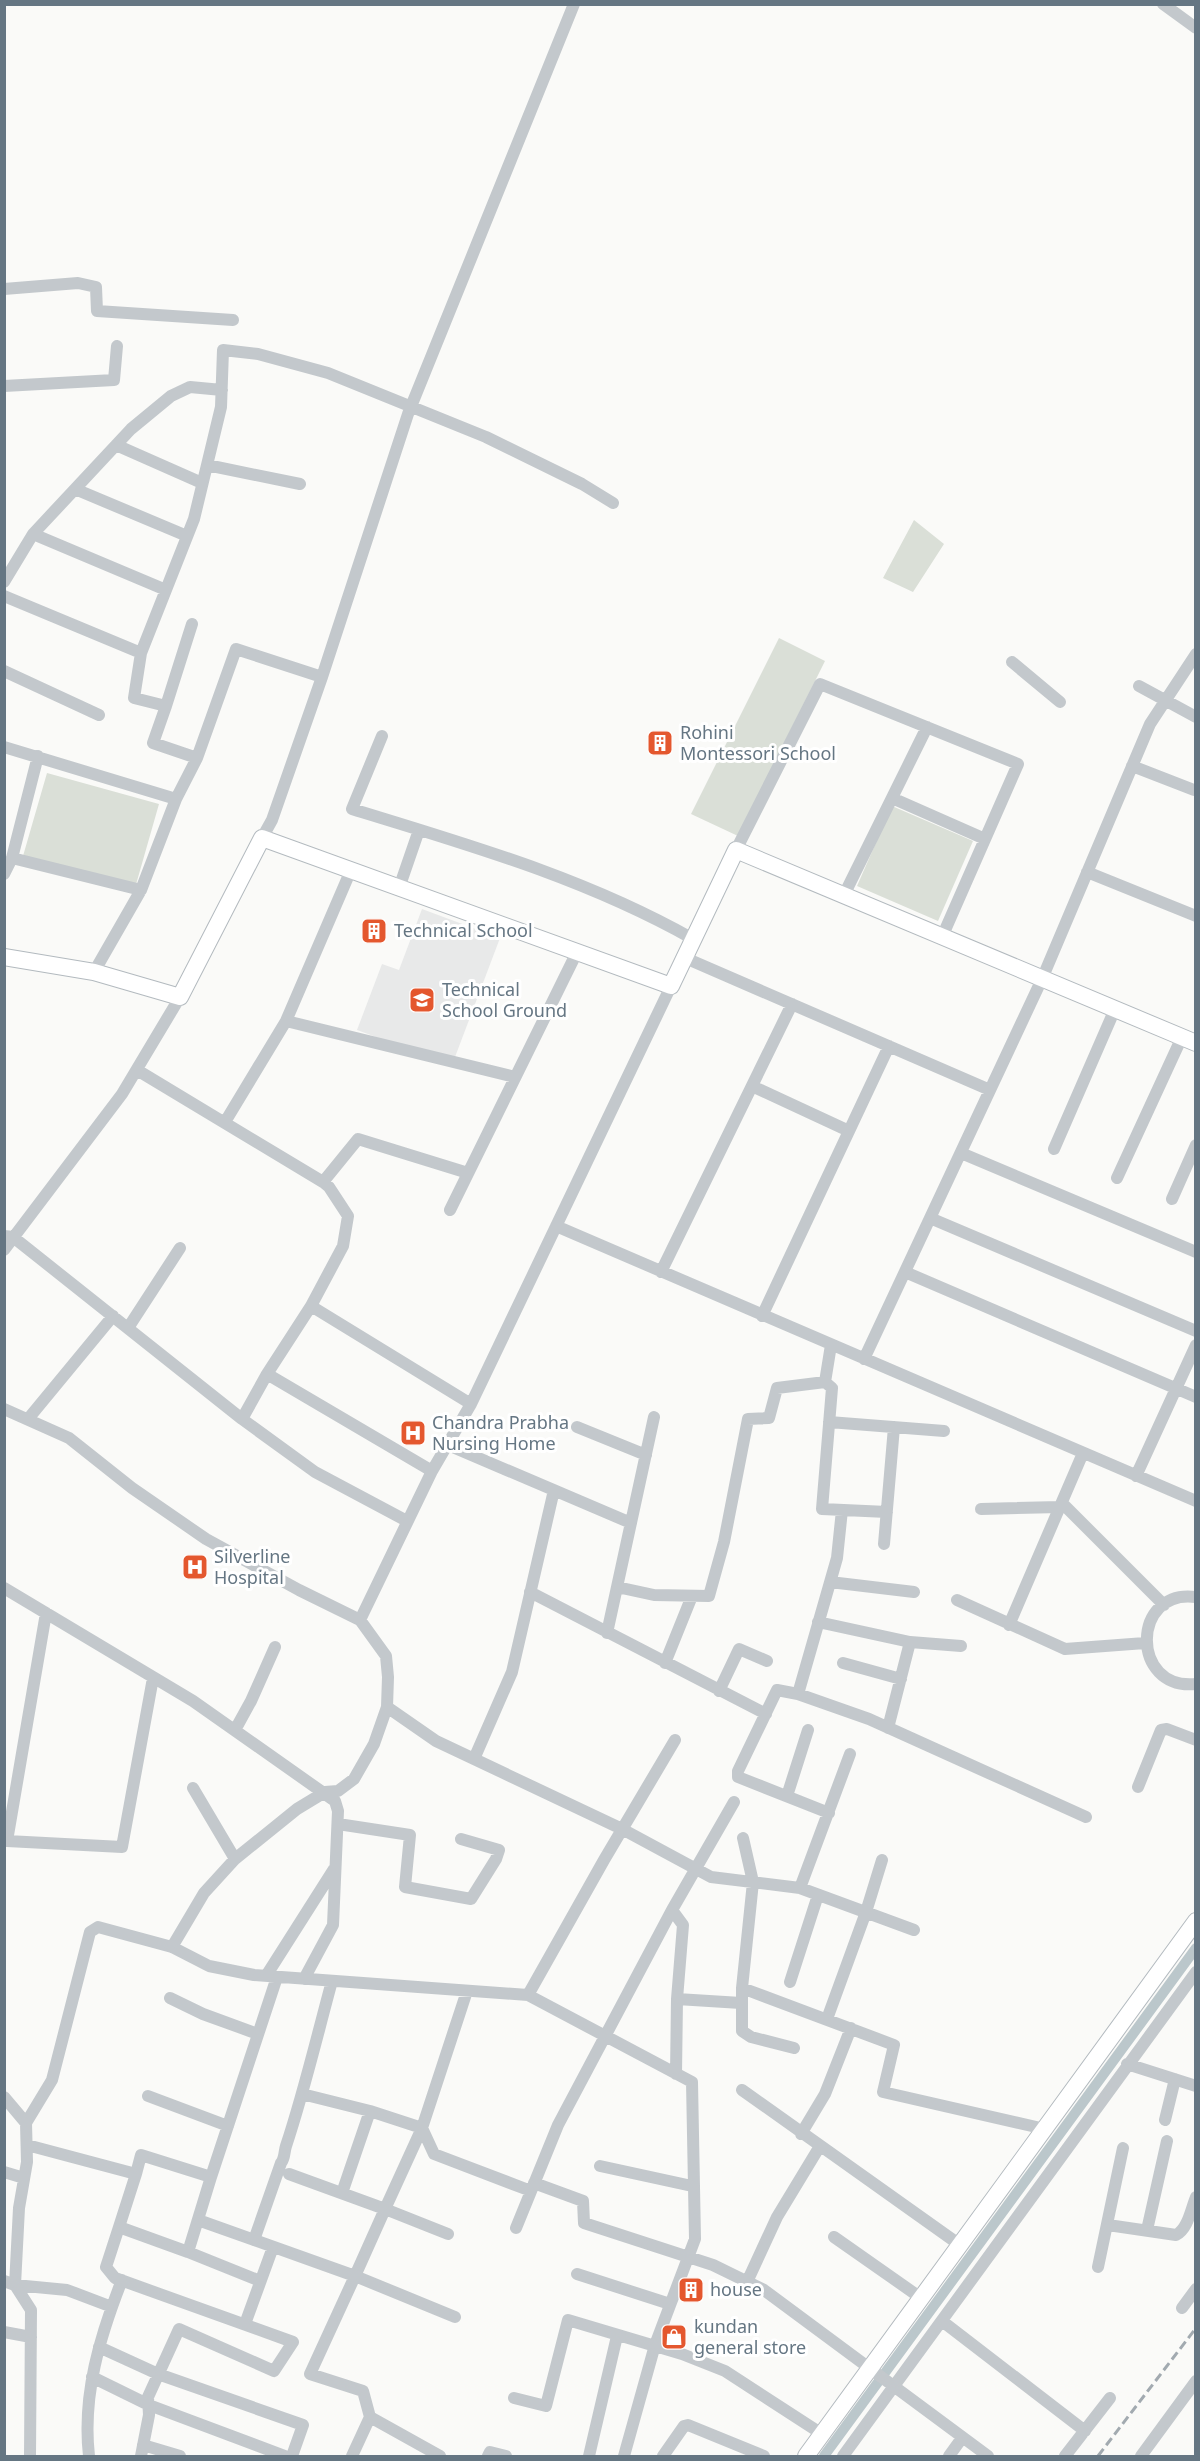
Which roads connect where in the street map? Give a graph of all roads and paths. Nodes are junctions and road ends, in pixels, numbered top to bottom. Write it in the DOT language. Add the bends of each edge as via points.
graph roads {
  1 [pos="574,4"];
  2 [pos="1163,4"];
  3 [pos="1196,28"];
  4 [pos="4,289"];
  5 [pos="233,320"];
  6 [pos="117,346"];
  7 [pos="4,386"];
  8 [pos="222,390"];
  9 [pos="411,407"];
  10 [pos="116,445"];
  11 [pos="207,465"];
  12 [pos="202,483"];
  13 [pos="300,484"];
  14 [pos="75,489"];
  15 [pos="613,503"];
  16 [pos="33,534"];
  17 [pos="187,536"];
  18 [pos="4,582"];
  19 [pos="166,590"];
  20 [pos="4,596"];
  21 [pos="192,624"];
  22 [pos="141,653"];
  23 [pos="1196,654"];
  24 [pos="1012,662"];
  25 [pos="4,671"];
  26 [pos="322,677"];
  27 [pos="1139,686"];
  28 [pos="1165,701"];
  29 [pos="1060,702"];
  30 [pos="165,706"];
  31 [pos="99,715"];
  32 [pos="1196,717"];
  33 [pos="927,727"];
  34 [pos="382,736"];
  35 [pos="4,747"];
  36 [pos="38,756"];
  37 [pos="197,758"];
  38 [pos="1132,766"];
  39 [pos="1194,790"];
  40 [pos="892,798"];
  41 [pos="176,799"];
  42 [pos="419,830"];
  43 [pos="262,838"];
  44 [pos="985,839"];
  45 [pos="736,850"];
  46 [pos="12,858"];
  47 [pos="351,870"];
  48 [pos="1087,872"];
  49 [pos="4,874"];
  50 [pos="399,888"];
  51 [pos="141,890"];
  52 [pos="844,895"];
  53 [pos="1196,916"];
  54 [pos="942,936"];
  55 [pos="693,939"];
  56 [pos="577,952"];
  57 [pos="4,957"];
  58 [pos="683,957"];
  59 [pos="94,972"];
  60 [pos="1042,979"];
  61 [pos="671,986"];
  62 [pos="180,997"];
  63 [pos="792,1004"];
  64 [pos="1115,1009"];
  65 [pos="286,1021"];
  66 [pos="1189,1040"];
  67 [pos="889,1046"];
  68 [pos="137,1070"];
  69 [pos="515,1077"];
  70 [pos="752,1086"];
  71 [pos="990,1090"];
  72 [pos="225,1122"];
  73 [pos="849,1131"];
  74 [pos="1196,1145"];
  75 [pos="1054,1149"];
  76 [pos="961,1153"];
  77 [pos="468,1173"];
  78 [pos="1118,1178"];
  79 [pos="323,1182"];
  80 [pos="1172,1200"];
  81 [pos="450,1210"];
  82 [pos="930,1218"];
  83 [pos="556,1226"];
  84 [pos="9,1236"];
  85 [pos="180,1248"];
  86 [pos="4,1250"];
  87 [pos="1196,1252"];
  88 [pos="661,1272"];
  89 [pos="905,1272"];
  90 [pos="311,1306"];
  91 [pos="762,1316"];
  92 [pos="113,1317"];
  93 [pos="128,1328"];
  94 [pos="1196,1331"];
  95 [pos="831,1345"];
  96 [pos="1196,1345"];
  97 [pos="864,1359"];
  98 [pos="267,1374"];
  99 [pos="825,1382"];
  100 [pos="1176,1389"];
  101 [pos="1196,1397"];
  102 [pos="471,1404"];
  103 [pos="4,1409"];
  104 [pos="654,1417"];
  105 [pos="28,1419"];
  106 [pos="242,1419"];
  107 [pos="829,1422"];
  108 [pos="577,1427"];
  109 [pos="894,1427"];
  110 [pos="944,1431"];
  111 [pos="448,1445"];
  112 [pos="1083,1453"];
  113 [pos="646,1455"];
  114 [pos="432,1471"];
  115 [pos="1136,1476"];
  116 [pos="554,1490"];
  117 [pos="1196,1502"];
  118 [pos="1061,1505"];
  119 [pos="981,1509"];
  120 [pos="842,1510"];
  121 [pos="887,1512"];
  122 [pos="407,1521"];
  123 [pos="631,1523"];
  124 [pos="884,1544"];
  125 [pos="830,1582"];
  126 [pos="617,1587"];
  127 [pos="4,1588"];
  128 [pos="530,1592"];
  129 [pos="914,1592"];
  130 [pos="692,1596"];
  131 [pos="1196,1597"];
  132 [pos="957,1600"];
  133 [pos="1164,1605"];
  134 [pos="46,1613"];
  135 [pos="360,1620"];
  136 [pos="818,1622"];
  137 [pos="1009,1625"];
  138 [pos="607,1634"];
  139 [pos="910,1642"];
  140 [pos="1145,1643"];
  141 [pos="960,1646"];
  142 [pos="275,1647"];
  143 [pos="767,1661"];
  144 [pos="843,1663"];
  145 [pos="665,1664"];
  146 [pos="153,1678"];
  147 [pos="901,1679"];
  148 [pos="1196,1684"];
  149 [pos="719,1691"];
  150 [pos="798,1694"];
  151 [pos="387,1707"];
  152 [pos="766,1714"];
  153 [pos="888,1728"];
  154 [pos="235,1730"];
  155 [pos="808,1730"];
  156 [pos="675,1740"];
  157 [pos="1196,1740"];
  158 [pos="850,1754"];
  159 [pos="474,1758"];
  160 [pos="1138,1787"];
  161 [pos="193,1788"];
  162 [pos="325,1792"];
  163 [pos="787,1796"];
  164 [pos="734,1802"];
  165 [pos="829,1813"];
  166 [pos="1086,1817"];
  167 [pos="338,1824"];
  168 [pos="622,1829"];
  169 [pos="744,1838"];
  170 [pos="461,1839"];
  171 [pos="6,1841"];
  172 [pos="235,1859"];
  173 [pos="882,1860"];
  174 [pos="334,1868"];
  175 [pos="695,1869"];
  176 [pos="753,1882"];
  177 [pos="800,1888"];
  178 [pos="818,1895"];
  179 [pos="672,1910"];
  180 [pos="866,1912"];
  181 [pos="1196,1922"];
  182 [pos="914,1930"];
  183 [pos="172,1947"];
  184 [pos="1196,1972"];
  185 [pos="272,1976"];
  186 [pos="304,1979"];
  187 [pos="332,1981"];
  188 [pos="790,1982"];
  189 [pos="742,1988"];
  190 [pos="467,1991"];
  191 [pos="528,1995"];
  192 [pos="170,1998"];
  193 [pos="677,2000"];
  194 [pos="741,2003"];
  195 [pos="827,2019"];
  196 [pos="851,2028"];
  197 [pos="258,2034"];
  198 [pos="607,2037"];
  199 [pos="794,2049"];
  200 [pos="1127,2064"];
  201 [pos="676,2074"];
  202 [pos="1175,2079"];
  203 [pos="1196,2086"];
  204 [pos="742,2090"];
  205 [pos="302,2094"];
  206 [pos="4,2097"];
  207 [pos="148,2097"];
  208 [pos="370,2111"];
  209 [pos="1166,2120"];
  210 [pos="26,2123"];
  211 [pos="228,2126"];
  212 [pos="422,2128"];
  213 [pos="1045,2129"];
  214 [pos="801,2134"];
  215 [pos="1167,2142"];
  216 [pos="27,2145"];
  217 [pos="820,2146"];
  218 [pos="1123,2148"];
  219 [pos="600,2166"];
  220 [pos="4,2172"];
  221 [pos="136,2174"];
  222 [pos="289,2174"];
  223 [pos="211,2177"];
  224 [pos="24,2178"];
  225 [pos="692,2186"];
  226 [pos="532,2187"];
  227 [pos="342,2193"];
  228 [pos="1196,2197"];
  229 [pos="385,2209"];
  230 [pos="198,2220"];
  231 [pos="1108,2225"];
  232 [pos="119,2227"];
  233 [pos="516,2229"];
  234 [pos="1147,2230"];
  235 [pos="448,2235"];
  236 [pos="834,2237"];
  237 [pos="254,2240"];
  238 [pos="960,2245"];
  239 [pos="273,2247"];
  240 [pos="188,2252"];
  241 [pos="689,2257"];
  242 [pos="1098,2268"];
  243 [pos="577,2274"];
  244 [pos="355,2276"];
  245 [pos="122,2280"];
  246 [pos="260,2281"];
  247 [pos="747,2282"];
  248 [pos="10,2283"];
  249 [pos="1196,2289"];
  250 [pos="921,2298"];
  251 [pos="670,2304"];
  252 [pos="112,2307"];
  253 [pos="1182,2308"];
  254 [pos="455,2317"];
  255 [pos="942,2321"];
  256 [pos="245,2324"];
  257 [pos="4,2332"];
  258 [pos="617,2336"];
  259 [pos="31,2337"];
  260 [pos="654,2345"];
  261 [pos="99,2347"];
  262 [pos="870,2371"];
  263 [pos="158,2374"];
  264 [pos="93,2377"];
  265 [pos="1196,2381"];
  266 [pos="891,2386"];
  267 [pos="514,2398"];
  268 [pos="1110,2398"];
  269 [pos="148,2405"];
  270 [pos="370,2417"];
  271 [pos="1085,2431"];
  272 [pos="822,2434"];
  273 [pos="962,2438"];
  274 [pos="421,2444"];
  275 [pos="142,2451"];
  276 [pos="30,2457"];
  277 [pos="89,2457"];
  278 [pos="180,2457"];
  279 [pos="285,2457"];
  280 [pos="292,2457"];
  281 [pos="352,2457"];
  282 [pos="416,2457"];
  283 [pos="440,2457"];
  284 [pos="488,2457"];
  285 [pos="506,2457"];
  286 [pos="589,2457"];
  287 [pos="624,2457"];
  288 [pos="663,2457"];
  289 [pos="764,2457"];
  290 [pos="806,2457"];
  291 [pos="843,2457"];
  292 [pos="949,2457"];
  293 [pos="988,2457"];
  294 [pos="1065,2457"];
  295 [pos="1141,2457"];
  1 -- 9 [label="street"];
  2 -- 3 [label="street"];
  4 -- 5 [label="street" via="78,283 96,287 98,311"];
  6 -- 7 [label="street" via="114,380"];
  8 -- 9 [label="street" via="223,350 258,354 328,372"];
  8 -- 10 [label="street" via="190,387 171,396"];
  8 -- 11 [label="street"];
  9 -- 15 [label="street" via="486,437"];
  9 -- 26 [label="street"];
  10 -- 12 [label="street"];
  10 -- 14 [label="street"];
  11 -- 12 [label="street"];
  11 -- 13 [label="street"];
  12 -- 17 [label="street"];
  14 -- 16 [label="street"];
  14 -- 17 [label="street"];
  16 -- 18 [label="street"];
  16 -- 19 [label="street"];
  17 -- 19 [label="street"];
  19 -- 22 [label="street"];
  20 -- 22 [label="street"];
  21 -- 30 [label="street"];
  22 -- 30 [label="street" via="134,698"];
  23 -- 28 [label="street"];
  24 -- 29 [label="street"];
  25 -- 31 [label="street"];
  26 -- 37 [label="street" via="236,649"];
  26 -- 43 [label="street" via="272,820"];
  27 -- 28 [label="street"];
  28 -- 32 [label="street"];
  28 -- 38 [label="street"];
  30 -- 37 [label="street" via="153,743"];
  33 -- 40 [label="street"];
  33 -- 44 [label="street" via="1018,764"];
  33 -- 45 [label="street" via="820,684"];
  34 -- 42 [label="street" via="352,809"];
  35 -- 36 [label="street"];
  36 -- 41 [label="street"];
  36 -- 46 [label="street"];
  37 -- 41 [label="street"];
  38 -- 39 [label="street"];
  38 -- 48 [label="street"];
  40 -- 44 [label="street"];
  40 -- 52 [label="street"];
  41 -- 51 [label="street"];
  42 -- 50 [label="street"];
  42 -- 55 [label="street" via="578,883"];
  43 -- 47 [label="street"];
  43 -- 62 [label="street"];
  44 -- 54 [label="street"];
  45 -- 52 [label="street"];
  45 -- 55 [label="street"];
  46 -- 49 [label="street"];
  46 -- 51 [label="street"];
  47 -- 50 [label="street"];
  47 -- 65 [label="street"];
  48 -- 53 [label="street"];
  48 -- 60 [label="street"];
  50 -- 56 [label="street"];
  51 -- 59 [label="street"];
  52 -- 54 [label="street"];
  54 -- 60 [label="street"];
  55 -- 58 [label="street"];
  56 -- 61 [label="street"];
  56 -- 69 [label="street"];
  57 -- 59 [label="street"];
  58 -- 61 [label="street"];
  58 -- 63 [label="street"];
  59 -- 62 [label="street"];
  60 -- 64 [label="street"];
  60 -- 71 [label="street"];
  61 -- 83 [label="street"];
  62 -- 68 [label="street"];
  63 -- 67 [label="street"];
  63 -- 70 [label="street"];
  64 -- 66 [label="street"];
  64 -- 75 [label="street"];
  65 -- 69 [label="street"];
  65 -- 72 [label="street"];
  66 -- 78 [label="street"];
  67 -- 71 [label="street"];
  67 -- 73 [label="street"];
  68 -- 72 [label="street"];
  68 -- 84 [label="street"];
  69 -- 77 [label="street"];
  70 -- 73 [label="street"];
  70 -- 88 [label="street"];
  71 -- 76 [label="street"];
  72 -- 79 [label="street"];
  73 -- 91 [label="street"];
  74 -- 80 [label="street"];
  76 -- 82 [label="street"];
  76 -- 87 [label="street"];
  77 -- 79 [label="street" via="358,1140"];
  77 -- 81 [label="street"];
  79 -- 90 [label="street" via="348,1216 344,1246"];
  82 -- 89 [label="street"];
  82 -- 94 [label="street"];
  83 -- 88 [label="street"];
  83 -- 102 [label="street"];
  84 -- 86 [label="street"];
  84 -- 92 [label="street"];
  85 -- 93 [label="street"];
  88 -- 91 [label="street"];
  89 -- 97 [label="street"];
  89 -- 100 [label="street"];
  90 -- 98 [label="street"];
  90 -- 102 [label="street"];
  91 -- 95 [label="street"];
  92 -- 93 [label="street"];
  92 -- 105 [label="street"];
  93 -- 106 [label="street"];
  95 -- 97 [label="street"];
  95 -- 99 [label="street"];
  96 -- 100 [label="street"];
  97 -- 112 [label="street"];
  98 -- 106 [label="street"];
  98 -- 114 [label="street"];
  99 -- 107 [label="street" via="832,1388"];
  99 -- 130 [label="street" via="777,1388 769,1418 748,1419 711,1591 709,1596"];
  100 -- 101 [label="street"];
  100 -- 115 [label="street"];
  102 -- 111 [label="street"];
  103 -- 105 [label="street"];
  104 -- 113 [label="street"];
  105 -- 135 [label="street" via="69,1438 206,1539"];
  106 -- 122 [label="street" via="315,1472"];
  107 -- 109 [label="street"];
  107 -- 120 [label="street" via="822,1509"];
  108 -- 113 [label="street"];
  109 -- 110 [label="street"];
  109 -- 121 [label="street"];
  111 -- 114 [label="street"];
  111 -- 116 [label="street"];
  112 -- 115 [label="street"];
  112 -- 118 [label="street"];
  113 -- 123 [label="street"];
  114 -- 122 [label="street"];
  115 -- 117 [label="street"];
  116 -- 123 [label="street"];
  116 -- 128 [label="street"];
  118 -- 119 [label="street"];
  118 -- 133 [label="street"];
  118 -- 137 [label="street"];
  120 -- 121 [label="street"];
  120 -- 125 [label="street"];
  121 -- 124 [label="street"];
  122 -- 135 [label="street"];
  123 -- 126 [label="street"];
  125 -- 129 [label="street"];
  125 -- 136 [label="street"];
  126 -- 130 [label="street" via="654,1595"];
  126 -- 138 [label="street"];
  127 -- 134 [label="street"];
  128 -- 138 [label="street"];
  128 -- 159 [label="street" via="512,1672"];
  130 -- 145 [label="street"];
  131 -- 133 [label="street" via="1170,1600"];
  132 -- 137 [label="street"];
  133 -- 140 [label="street" via="1148,1623"];
  134 -- 146 [label="street"];
  134 -- 171 [label="street"];
  135 -- 151 [label="street" via="386,1656"];
  136 -- 139 [label="street"];
  136 -- 150 [label="street"];
  137 -- 140 [label="street" via="1065,1649"];
  138 -- 145 [label="street"];
  139 -- 141 [label="street"];
  139 -- 147 [label="street"];
  140 -- 148 [label="street" via="1150,1660 1160,1673 1174,1682"];
  142 -- 154 [label="street"];
  143 -- 149 [label="street" via="739,1649"];
  144 -- 147 [label="street"];
  145 -- 149 [label="street"];
  146 -- 154 [label="street"];
  146 -- 171 [label="street" via="122,1847"];
  147 -- 153 [label="street"];
  149 -- 152 [label="street"];
  150 -- 152 [label="street" via="777,1690"];
  150 -- 153 [label="street"];
  151 -- 159 [label="street" via="436,1741"];
  151 -- 162 [label="street" via="374,1744 354,1779 338,1791"];
  152 -- 163 [label="street" via="738,1778"];
  153 -- 166 [label="street"];
  154 -- 162 [label="street"];
  155 -- 163 [label="street"];
  156 -- 168 [label="street"];
  157 -- 160 [label="street" via="1161,1730"];
  158 -- 165 [label="street"];
  159 -- 168 [label="street"];
  161 -- 172 [label="street"];
  162 -- 167 [label="street" via="337,1805"];
  162 -- 172 [label="street" via="297,1809"];
  163 -- 165 [label="street"];
  164 -- 175 [label="street"];
  165 -- 177 [label="street"];
  167 -- 170 [label="street" via="410,1835 405,1887 471,1899 499,1850"];
  167 -- 174 [label="street"];
  168 -- 175 [label="street"];
  168 -- 191 [label="street"];
  169 -- 176 [label="street"];
  172 -- 183 [label="street" via="204,1893"];
  173 -- 180 [label="street"];
  174 -- 185 [label="street"];
  174 -- 186 [label="street" via="333,1925"];
  175 -- 176 [label="street" via="711,1877"];
  175 -- 179 [label="street"];
  176 -- 177 [label="street"];
  176 -- 189 [label="street"];
  177 -- 178 [label="street"];
  178 -- 180 [label="street"];
  178 -- 188 [label="street"];
  179 -- 193 [label="street" via="683,1925"];
  179 -- 198 [label="street"];
  180 -- 182 [label="street"];
  180 -- 195 [label="street"];
  181 -- 213 [label="street"];
  183 -- 185 [label="street" via="209,1966"];
  183 -- 210 [label="street" via="98,1928 90,1932 52,2080"];
  184 -- 200 [label="street"];
  185 -- 186 [label="street"];
  185 -- 197 [label="street"];
  186 -- 187 [label="street"];
  187 -- 190 [label="street"];
  187 -- 205 [label="street"];
  189 -- 194 [label="street"];
  189 -- 195 [label="street"];
  190 -- 191 [label="street"];
  190 -- 212 [label="street"];
  191 -- 198 [label="street"];
  192 -- 197 [label="street"];
  193 -- 194 [label="street"];
  193 -- 201 [label="street"];
  194 -- 199 [label="street" via="742,2031"];
  195 -- 196 [label="street"];
  196 -- 213 [label="street" via="894,2044 883,2092"];
  196 -- 214 [label="street" via="825,2094"];
  197 -- 211 [label="street"];
  198 -- 201 [label="street"];
  198 -- 226 [label="street" via="558,2125"];
  200 -- 202 [label="street"];
  200 -- 255 [label="street"];
  201 -- 225 [label="street" via="692,2082"];
  202 -- 203 [label="street"];
  202 -- 209 [label="street"];
  204 -- 214 [label="street"];
  205 -- 208 [label="street"];
  205 -- 237 [label="street" via="284,2159"];
  206 -- 210 [label="street"];
  207 -- 211 [label="street"];
  208 -- 212 [label="street"];
  208 -- 227 [label="street"];
  210 -- 216 [label="street"];
  211 -- 223 [label="street"];
  212 -- 226 [label="street" via="434,2154"];
  212 -- 229 [label="street"];
  213 -- 238 [label="street"];
  214 -- 217 [label="street"];
  215 -- 234 [label="street"];
  216 -- 221 [label="street"];
  216 -- 224 [label="street"];
  217 -- 238 [label="street"];
  217 -- 247 [label="street" via="777,2217"];
  218 -- 231 [label="street"];
  219 -- 225 [label="street"];
  220 -- 224 [label="street"];
  221 -- 223 [label="street" via="141,2155"];
  221 -- 232 [label="street"];
  222 -- 227 [label="street"];
  223 -- 230 [label="street"];
  224 -- 248 [label="street"];
  225 -- 241 [label="street" via="695,2239"];
  226 -- 233 [label="street"];
  226 -- 241 [label="street" via="583,2201 584,2223"];
  227 -- 229 [label="street"];
  228 -- 234 [label="street" via="1181,2233"];
  229 -- 235 [label="street"];
  229 -- 244 [label="street"];
  230 -- 237 [label="street"];
  230 -- 240 [label="street"];
  231 -- 234 [label="street"];
  231 -- 242 [label="street"];
  232 -- 240 [label="street"];
  232 -- 245 [label="street" via="106,2267"];
  236 -- 250 [label="street"];
  237 -- 239 [label="street"];
  238 -- 250 [label="street"];
  239 -- 244 [label="street"];
  239 -- 246 [label="street"];
  240 -- 246 [label="street"];
  241 -- 247 [label="street"];
  241 -- 251 [label="street"];
  243 -- 251 [label="street"];
  244 -- 254 [label="street"];
  244 -- 270 [label="street" via="310,2374 363,2391"];
  245 -- 252 [label="street"];
  245 -- 256 [label="street"];
  246 -- 256 [label="street"];
  247 -- 262 [label="street" via="764,2290"];
  248 -- 252 [label="street" via="67,2290"];
  248 -- 259 [label="street" via="31,2310"];
  249 -- 253 [label="street"];
  250 -- 262 [label="street"];
  251 -- 260 [label="street"];
  252 -- 261 [label="street"];
  255 -- 266 [label="street"];
  255 -- 271 [label="street"];
  256 -- 263 [label="street" via="293,2342 274,2371 179,2330"];
  257 -- 259 [label="street"];
  258 -- 260 [label="street"];
  258 -- 267 [label="street" via="568,2320 546,2406"];
  258 -- 286 [label="street"];
  259 -- 276 [label="street"];
  260 -- 272 [label="street" via="725,2371"];
  260 -- 287 [label="street"];
  261 -- 263 [label="street"];
  261 -- 264 [label="street"];
  262 -- 266 [label="street"];
  262 -- 272 [label="street"];
  263 -- 269 [label="street"];
  263 -- 280 [label="street" via="303,2425"];
  264 -- 269 [label="street"];
  264 -- 277 [label="street" via="86,2431"];
  265 -- 295 [label="street"];
  266 -- 273 [label="street"];
  266 -- 291 [label="street"];
  268 -- 271 [label="street"];
  269 -- 275 [label="street"];
  269 -- 279 [label="street"];
  270 -- 274 [label="street"];
  270 -- 281 [label="street"];
  271 -- 294 [label="street"];
  272 -- 290 [label="street"];
  273 -- 292 [label="street"];
  273 -- 293 [label="street"];
  274 -- 282 [label="street"];
  274 -- 283 [label="street"];
  275 -- 278 [label="street"];
  284 -- 285 [label="street" via="490,2452"];
  288 -- 289 [label="street" via="688,2425"];
}
